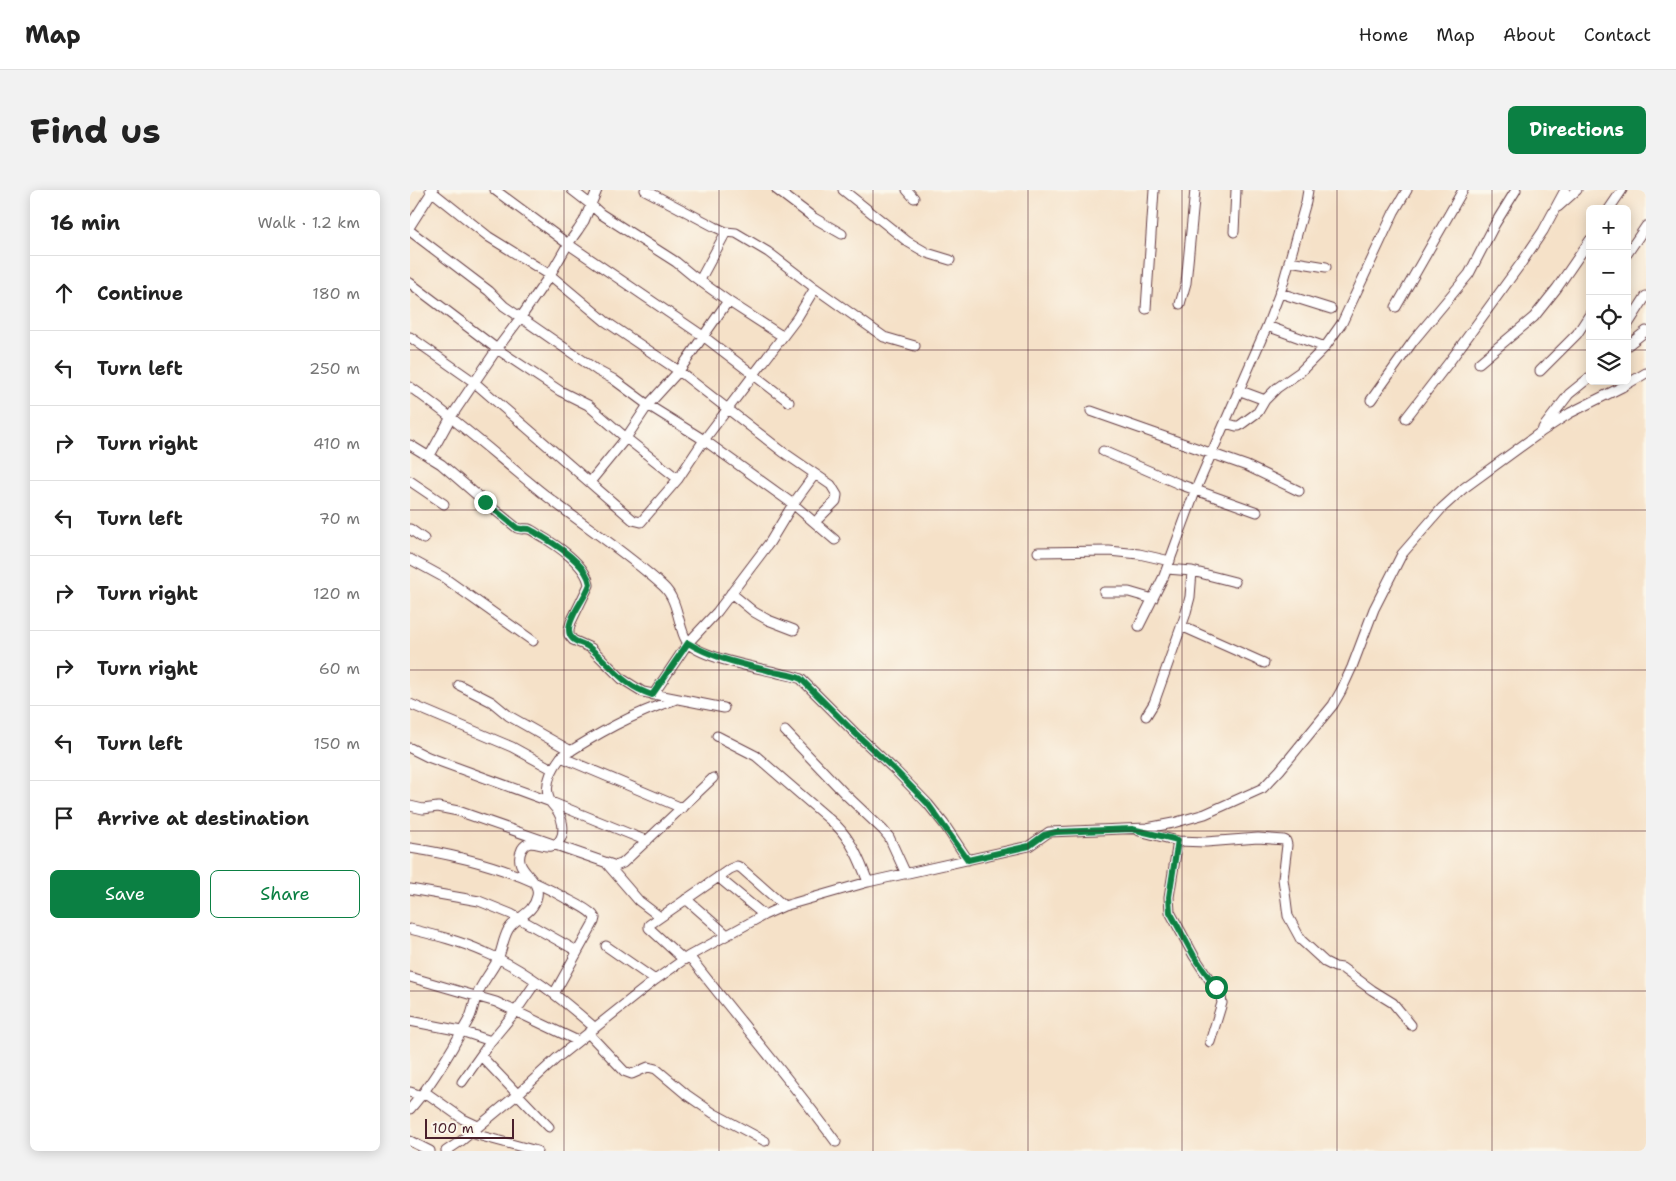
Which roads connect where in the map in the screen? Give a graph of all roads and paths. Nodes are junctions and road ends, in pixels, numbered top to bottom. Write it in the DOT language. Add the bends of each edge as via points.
graph roads {
  1 [pos="432,190"];
  2 [pos="495,190"];
  3 [pos="572,190"];
  4 [pos="598,190"];
  5 [pos="645,190"];
  6 [pos="777,190"];
  7 [pos="843,190"];
  8 [pos="907,190"];
  9 [pos="1154,190"];
  10 [pos="1195,190"];
  11 [pos="1236,190"];
  12 [pos="1308,190"];
  13 [pos="1408,190"];
  14 [pos="1463,190"];
  15 [pos="1516,190"];
  16 [pos="1564,190"];
  17 [pos="1577,190"];
  18 [pos="1622,190"];
  19 [pos="914,198"];
  20 [pos="590,204"];
  21 [pos="1612,205"];
  22 [pos="1553,212"];
  23 [pos="410,226"];
  24 [pos="1646,226"];
  25 [pos="410,231"];
  26 [pos="726,232"];
  27 [pos="1234,232"];
  28 [pos="842,234"];
  29 [pos="568,244"];
  30 [pos="1586,246"];
  31 [pos="1630,250"];
  32 [pos="950,260"];
  33 [pos="1289,261"];
  34 [pos="1326,267"];
  35 [pos="550,275"];
  36 [pos="700,280"];
  37 [pos="410,283"];
  38 [pos="815,288"];
  39 [pos="1280,293"];
  40 [pos="1646,296"];
  41 [pos="728,301"];
  42 [pos="1180,304"];
  43 [pos="1396,307"];
  44 [pos="1146,309"];
  45 [pos="1331,309"];
  46 [pos="521,317"];
  47 [pos="1586,320"];
  48 [pos="1631,320"];
  49 [pos="1267,326"];
  50 [pos="1646,331"];
  51 [pos="703,336"];
  52 [pos="782,336"];
  53 [pos="410,337"];
  54 [pos="1631,343"];
  55 [pos="915,346"];
  56 [pos="1325,347"];
  57 [pos="496,349"];
  58 [pos="1479,364"];
  59 [pos="679,371"];
  60 [pos="1540,371"];
  61 [pos="1646,373"];
  62 [pos="753,374"];
  63 [pos="1586,380"];
  64 [pos="474,382"];
  65 [pos="410,387"];
  66 [pos="1238,390"];
  67 [pos="1265,400"];
  68 [pos="1371,400"];
  69 [pos="789,402"];
  70 [pos="648,405"];
  71 [pos="728,409"];
  72 [pos="1092,411"];
  73 [pos="452,417"];
  74 [pos="1406,418"];
  75 [pos="1225,423"];
  76 [pos="1541,432"];
  77 [pos="626,438"];
  78 [pos="704,440"];
  79 [pos="410,445"];
  80 [pos="1103,451"];
  81 [pos="1212,452"];
  82 [pos="429,457"];
  83 [pos="815,474"];
  84 [pos="678,479"];
  85 [pos="410,481"];
  86 [pos="590,482"];
  87 [pos="1196,489"];
  88 [pos="1299,491"];
  89 [pos="444,504"];
  90 [pos="793,504"];
  91 [pos="1257,512"];
  92 [pos="819,518"];
  93 [pos="410,529"];
  94 [pos="424,539"];
  95 [pos="835,540"];
  96 [pos="1038,552"];
  97 [pos="410,559"];
  98 [pos="1168,565"];
  99 [pos="1192,571"];
  100 [pos="1235,582"];
  101 [pos="1104,592"];
  102 [pos="731,593"];
  103 [pos="1153,599"];
  104 [pos="1139,626"];
  105 [pos="1181,626"];
  106 [pos="794,630"];
  107 [pos="533,641"];
  108 [pos="688,643"];
  109 [pos="1264,663"];
  110 [pos="459,685"];
  111 [pos="652,695"];
  112 [pos="677,699"];
  113 [pos="410,704"];
  114 [pos="724,708"];
  115 [pos="1146,716"];
  116 [pos="786,730"];
  117 [pos="717,736"];
  118 [pos="410,748"];
  119 [pos="571,751"];
  120 [pos="560,757"];
  121 [pos="552,768"];
  122 [pos="713,778"];
  123 [pos="551,802"];
  124 [pos="410,806"];
  125 [pos="682,808"];
  126 [pos="1132,829"];
  127 [pos="1178,840"];
  128 [pos="647,841"];
  129 [pos="554,845"];
  130 [pos="410,848"];
  131 [pos="968,860"];
  132 [pos="607,864"];
  133 [pos="906,874"];
  134 [pos="718,877"];
  135 [pos="535,882"];
  136 [pos="868,882"];
  137 [pos="410,889"];
  138 [pos="686,899"];
  139 [pos="784,906"];
  140 [pos="764,915"];
  141 [pos="660,917"];
  142 [pos="519,920"];
  143 [pos="410,929"];
  144 [pos="727,935"];
  145 [pos="606,946"];
  146 [pos="578,950"];
  147 [pos="498,958"];
  148 [pos="686,958"];
  149 [pos="410,977"];
  150 [pos="655,980"];
  151 [pos="536,982"];
  152 [pos="554,994"];
  153 [pos="477,995"];
  154 [pos="516,1011"];
  155 [pos="410,1021"];
  156 [pos="1411,1024"];
  157 [pos="592,1030"];
  158 [pos="461,1031"];
  159 [pos="491,1041"];
  160 [pos="578,1041"];
  161 [pos="1210,1042"];
  162 [pos="481,1056"];
  163 [pos="462,1082"];
  164 [pos="410,1092"];
  165 [pos="423,1094"];
  166 [pos="518,1094"];
  167 [pos="410,1110"];
  168 [pos="478,1126"];
  169 [pos="549,1127"];
  170 [pos="470,1133"];
  171 [pos="410,1141"];
  172 [pos="765,1141"];
  173 [pos="836,1142"];
  174 [pos="430,1151"];
  175 [pos="446,1151"];
  176 [pos="537,1151"];
  1 -- 23 [label="street"];
  1 -- 35 [label="street" via="489,237"];
  2 -- 29 [label="street"];
  3 -- 20 [label="street"];
  4 -- 20 [label="street"];
  5 -- 26 [label="street"];
  6 -- 28 [label="street"];
  7 -- 32 [label="street" via="908,242 927,253"];
  8 -- 19 [label="street"];
  9 -- 44 [label="street"];
  10 -- 42 [label="street" via="1186,283"];
  11 -- 27 [label="street"];
  12 -- 33 [label="street"];
  13 -- 56 [label="street" via="1390,220 1342,323"];
  14 -- 43 [label="street"];
  15 -- 68 [label="street" via="1469,274 1414,340"];
  16 -- 22 [label="street"];
  17 -- 22 [label="street"];
  18 -- 21 [label="street"];
  20 -- 29 [label="street" via="584,221"];
  20 -- 36 [label="street"];
  22 -- 74 [label="street" via="1522,262"];
  24 -- 31 [label="street"];
  25 -- 46 [label="street"];
  26 -- 36 [label="street"];
  26 -- 38 [label="street" via="736,232 768,252"];
  29 -- 35 [label="street"];
  29 -- 51 [label="street"];
  30 -- 58 [label="street" via="1534,317"];
  33 -- 34 [label="street"];
  33 -- 39 [label="street"];
  35 -- 46 [label="street"];
  35 -- 59 [label="street" via="605,321"];
  36 -- 41 [label="street"];
  37 -- 57 [label="street"];
  38 -- 52 [label="street"];
  38 -- 55 [label="street" via="884,337"];
  39 -- 45 [label="street"];
  39 -- 49 [label="street"];
  40 -- 48 [label="street"];
  41 -- 51 [label="street"];
  41 -- 52 [label="street"];
  46 -- 57 [label="street"];
  46 -- 70 [label="street"];
  47 -- 60 [label="street" via="1577,334"];
  49 -- 56 [label="street"];
  49 -- 66 [label="street"];
  50 -- 54 [label="street"];
  51 -- 59 [label="street"];
  51 -- 62 [label="street"];
  52 -- 62 [label="street"];
  53 -- 64 [label="street"];
  56 -- 67 [label="street"];
  57 -- 64 [label="street"];
  57 -- 77 [label="street" via="560,391 578,398"];
  59 -- 70 [label="street"];
  59 -- 71 [label="street"];
  61 -- 76 [label="street"];
  62 -- 69 [label="street"];
  62 -- 71 [label="street"];
  63 -- 76 [label="street" via="1569,394"];
  64 -- 73 [label="street"];
  64 -- 86 [label="street"];
  65 -- 73 [label="street"];
  66 -- 67 [label="street"];
  66 -- 75 [label="street"];
  67 -- 75 [label="street" via="1260,410 1243,424"];
  70 -- 77 [label="street"];
  70 -- 78 [label="street"];
  71 -- 78 [label="street"];
  71 -- 83 [label="street"];
  72 -- 81 [label="street"];
  73 -- 82 [label="street"];
  73 -- 108 [label="street" via="540,491 665,587 676,607"];
  75 -- 81 [label="street"];
  76 -- 126 [label="street" via="1464,488 1402,554 1374,610 1341,691 1328,712 1271,780 1256,791 1204,814 1173,824"];
  77 -- 84 [label="street"];
  77 -- 86 [label="street"];
  78 -- 84 [label="street"];
  78 -- 90 [label="street"];
  79 -- 82 [label="street"];
  80 -- 87 [label="street"];
  81 -- 87 [label="street"];
  81 -- 88 [label="street"];
  82 -- 111 [label="street" via="517,528 530,530 562,548 579,566 590,584 571,622 569,635 591,648 622,679"];
  83 -- 90 [label="street"];
  83 -- 92 [label="street" via="837,495 836,501"];
  84 -- 86 [label="street" via="640,522 633,520"];
  85 -- 89 [label="street"];
  87 -- 91 [label="street"];
  87 -- 98 [label="street"];
  90 -- 95 [label="street"];
  90 -- 102 [label="street" via="770,542"];
  93 -- 94 [label="street"];
  96 -- 98 [label="street" via="1140,554"];
  97 -- 107 [label="street" via="443,576"];
  98 -- 99 [label="street"];
  98 -- 103 [label="street"];
  99 -- 100 [label="street"];
  99 -- 105 [label="street" via="1190,597"];
  101 -- 103 [label="street" via="1129,592"];
  102 -- 106 [label="street" via="754,612"];
  102 -- 108 [label="street"];
  103 -- 104 [label="street"];
  105 -- 109 [label="street"];
  105 -- 115 [label="street"];
  108 -- 111 [label="street"];
  108 -- 131 [label="street" via="717,657 801,679 928,804"];
  110 -- 119 [label="street"];
  111 -- 112 [label="street"];
  112 -- 114 [label="street"];
  112 -- 119 [label="street" via="606,729"];
  113 -- 121 [label="street" via="512,747"];
  116 -- 133 [label="street" via="889,837"];
  117 -- 136 [label="street" via="756,756 836,825 852,845"];
  118 -- 123 [label="street"];
  119 -- 120 [label="street"];
  120 -- 121 [label="street"];
  120 -- 125 [label="street"];
  121 -- 123 [label="street" via="548,786"];
  122 -- 125 [label="street"];
  123 -- 128 [label="street"];
  123 -- 129 [label="street" via="558,812 563,832"];
  124 -- 129 [label="street" via="458,811"];
  125 -- 128 [label="street"];
  126 -- 127 [label="street"];
  126 -- 131 [label="street" via="1049,832 1029,846"];
  127 -- 156 [label="street" via="1206,842 1258,838 1286,841 1283,879 1288,916 1301,940 1325,962 1342,968 1393,1003"];
  127 -- 161 [label="street" via="1169,897 1170,912 1221,997"];
  128 -- 132 [label="street" via="620,866"];
  129 -- 132 [label="street"];
  129 -- 135 [label="street" via="548,847 532,843 521,851 523,871"];
  130 -- 135 [label="street" via="478,862"];
  131 -- 133 [label="street"];
  132 -- 141 [label="street" via="639,901"];
  133 -- 136 [label="street"];
  134 -- 138 [label="street"];
  134 -- 139 [label="street" via="733,868 741,868"];
  134 -- 140 [label="street"];
  135 -- 142 [label="street" via="538,888 535,902"];
  135 -- 146 [label="street" via="590,912 595,918"];
  136 -- 139 [label="street"];
  137 -- 142 [label="street" via="479,902"];
  138 -- 141 [label="street"];
  138 -- 144 [label="street"];
  139 -- 140 [label="street"];
  140 -- 144 [label="street"];
  141 -- 148 [label="street" via="649,928"];
  142 -- 146 [label="street"];
  142 -- 147 [label="street" via="509,929"];
  143 -- 147 [label="street" via="446,938"];
  144 -- 148 [label="street"];
  145 -- 150 [label="street"];
  146 -- 152 [label="street"];
  147 -- 151 [label="street"];
  147 -- 153 [label="street"];
  148 -- 150 [label="street"];
  148 -- 173 [label="street" via="794,1085"];
  149 -- 153 [label="street"];
  150 -- 157 [label="street"];
  151 -- 152 [label="street"];
  151 -- 154 [label="street"];
  152 -- 157 [label="street"];
  153 -- 154 [label="street"];
  153 -- 158 [label="street"];
  154 -- 159 [label="street"];
  154 -- 160 [label="street"];
  155 -- 158 [label="street"];
  157 -- 160 [label="street"];
  157 -- 172 [label="street" via="624,1071 632,1074 648,1067 656,1069 686,1096"];
  158 -- 159 [label="street"];
  158 -- 165 [label="street"];
  159 -- 162 [label="street"];
  160 -- 166 [label="street"];
  162 -- 163 [label="street"];
  162 -- 166 [label="street"];
  164 -- 165 [label="street"];
  165 -- 167 [label="street"];
  165 -- 168 [label="street"];
  166 -- 168 [label="street"];
  166 -- 169 [label="street"];
  168 -- 170 [label="street"];
  170 -- 175 [label="street"];
  170 -- 176 [label="street"];
  171 -- 174 [label="street"];
}
